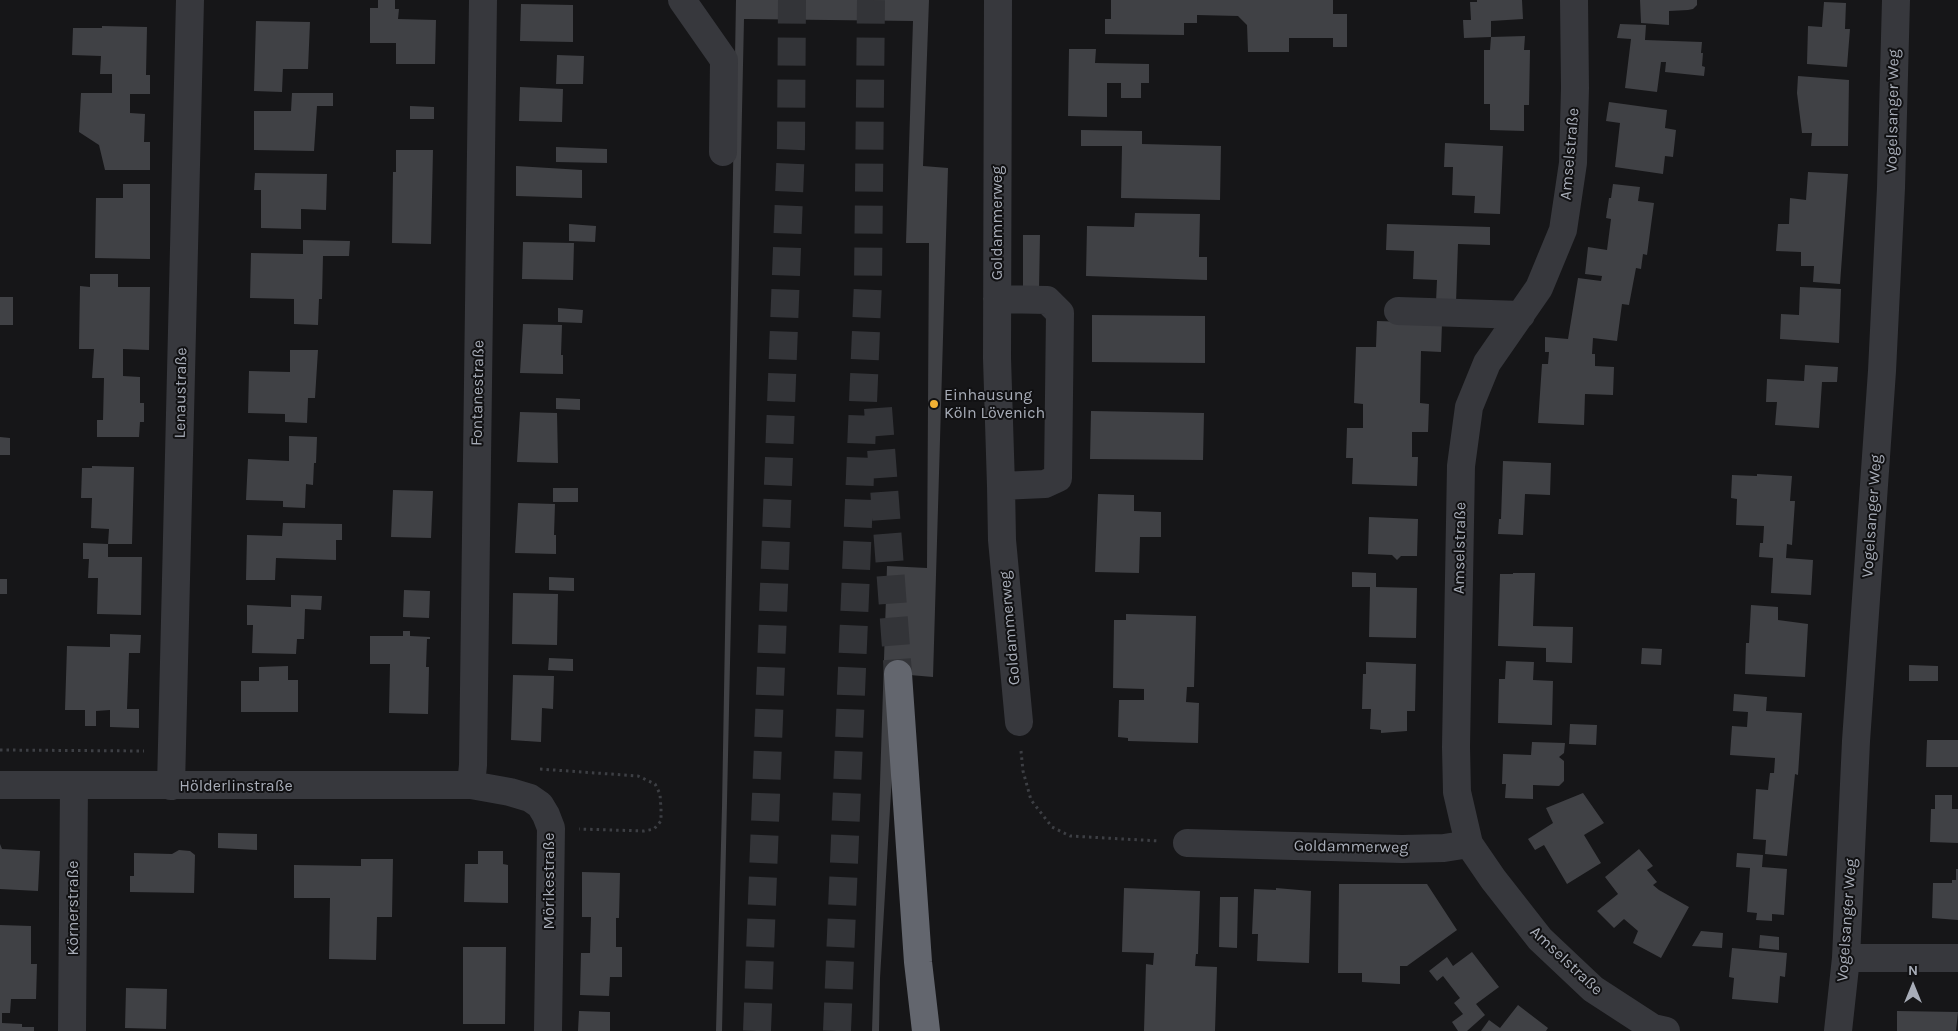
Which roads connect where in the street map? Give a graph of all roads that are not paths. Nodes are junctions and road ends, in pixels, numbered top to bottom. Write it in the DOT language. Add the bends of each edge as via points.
graph roads {
  1 [pos="190,0"];
  2 [pos="483,0"];
  3 [pos="682,0"];
  4 [pos="998,0"];
  5 [pos="1574,0"];
  6 [pos="1896,0"];
  7 [pos="723,152"];
  8 [pos="997,299"];
  9 [pos="1398,311"];
  10 [pos="1521,315"];
  11 [pos="1000,486"];
  12 [pos="898,674"];
  13 [pos="1019,722"];
  14 [pos="0,785"];
  15 [pos="74,785"];
  16 [pos="471,785"];
  17 [pos="171,786"];
  18 [pos="1187,842"];
  19 [pos="1469,844"];
  20 [pos="1846,958"];
  21 [pos="1958,958"];
  22 [pos="72,1031"];
  23 [pos="548,1031"];
  24 [pos="926,1031"];
  25 [pos="1666,1031"];
  26 [pos="1838,1031"];
  1 -- 17 [label="street, Lenaustraße"];
  2 -- 16 [label="street, Fontanestraße"];
  3 -- 7 [label="street" via="724,60"];
  4 -- 8 [label="street, Goldammerweg"];
  5 -- 10 [label="street, Amselstraße" via="1573,163 1563,230 1539,288"];
  6 -- 20 [label="street, Vogelsanger Weg" via="1884,342 1856,741"];
  8 -- 11 [label="street, Goldammerweg"];
  8 -- 11 [label="street" via="1047,300 1060,312 1058,478 1045,484"];
  9 -- 10 [label="street"];
  10 -- 19 [label="street, Amselstraße" via="1487,363 1469,407 1461,466 1456,747 1457,792"];
  11 -- 13 [label="street, Goldammerweg"];
  12 -- 24 [label="highway" via="918,962"];
  14 -- 15 [label="street, Hölderlinstraße"];
  15 -- 17 [label="street, Hölderlinstraße"];
  15 -- 22 [label="street, Körnerstraße"];
  16 -- 17 [label="street, Hölderlinstraße"];
  16 -- 23 [label="street, Mörikestraße" via="530,798 540,805 551,828"];
  18 -- 19 [label="street, Goldammerweg" via="1402,849"];
  19 -- 25 [label="street, Amselstraße" via="1540,940 1593,989 1653,1028"];
  20 -- 21 [label="street"];
  20 -- 26 [label="street, Vogelsanger Weg"];
}
